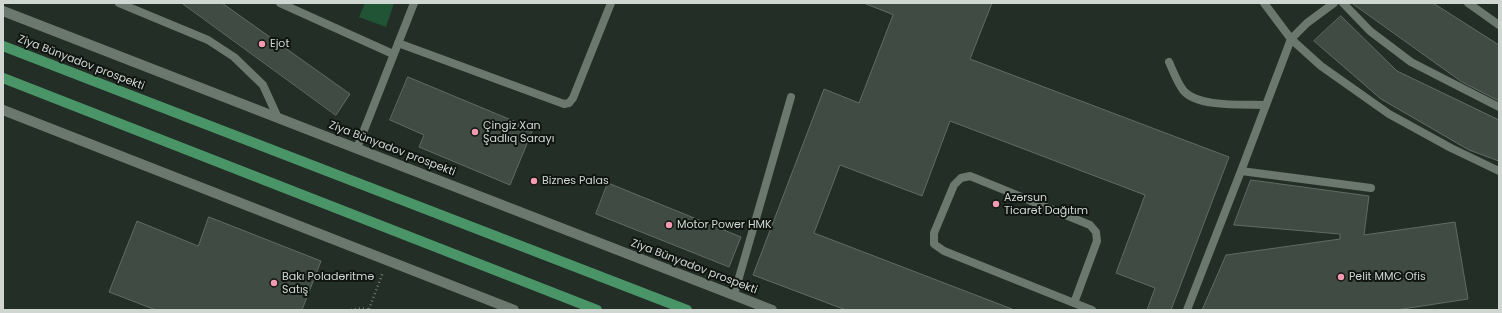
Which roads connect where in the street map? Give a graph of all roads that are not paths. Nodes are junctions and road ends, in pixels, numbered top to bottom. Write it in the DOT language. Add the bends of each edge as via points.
graph roads {
  1 [pos="120,3"];
  2 [pos="280,3"];
  3 [pos="414,3"];
  4 [pos="611,3"];
  5 [pos="1264,3"];
  6 [pos="1334,3"];
  7 [pos="1343,3"];
  8 [pos="1468,3"];
  9 [pos="3,11"];
  10 [pos="1499,25"];
  11 [pos="1291,39"];
  12 [pos="398,43"];
  13 [pos="3,46"];
  14 [pos="393,54"];
  15 [pos="1169,62"];
  16 [pos="3,78"];
  17 [pos="791,97"];
  18 [pos="1266,105"];
  19 [pos="1499,107"];
  20 [pos="3,110"];
  21 [pos="278,118"];
  22 [pos="357,148"];
  23 [pos="1499,170"];
  24 [pos="1241,171"];
  25 [pos="1371,188"];
  26 [pos="734,295"];
  27 [pos="1074,303"];
  28 [pos="514,310"];
  29 [pos="597,310"];
  30 [pos="687,310"];
  31 [pos="772,310"];
  32 [pos="1092,310"];
  33 [pos="1187,310"];
  1 -- 21 [label="lane" via="208,40 234,57 263,85"];
  2 -- 14 [label="lane"];
  3 -- 12 [label="lane"];
  4 -- 12 [label="lane" via="573,98 564,104"];
  5 -- 11 [label="lane"];
  6 -- 11 [label="lane"];
  7 -- 19 [label="lane" via="1370,31 1411,62"];
  8 -- 10 [label="lane"];
  9 -- 21 [label="main road, Ziya Bünyadov prospekti"];
  11 -- 18 [label="lane"];
  11 -- 23 [label="lane" via="1321,66 1389,114 1451,148"];
  12 -- 14 [label="lane"];
  13 -- 30 [label="main road, Ziya Bünyadov prospekti"];
  14 -- 22 [label="lane"];
  15 -- 18 [label="lane" via="1184,90 1194,97 1210,103"];
  16 -- 29 [label="main road"];
  17 -- 26 [label="lane"];
  18 -- 24 [label="lane"];
  20 -- 28 [label="main road"];
  21 -- 22 [label="main road, Ziya Bünyadov prospekti"];
  22 -- 26 [label="main road, Ziya Bünyadov prospekti"];
  24 -- 25 [label="lane"];
  24 -- 33 [label="lane"];
  26 -- 31 [label="main road, Ziya Bünyadov prospekti"];
  27 -- 27 [label="lane" via="944,251 934,244 934,233 954,185 961,178 970,176 1090,225 1096,232 1098,241"];
  27 -- 32 [label="lane"];
}
